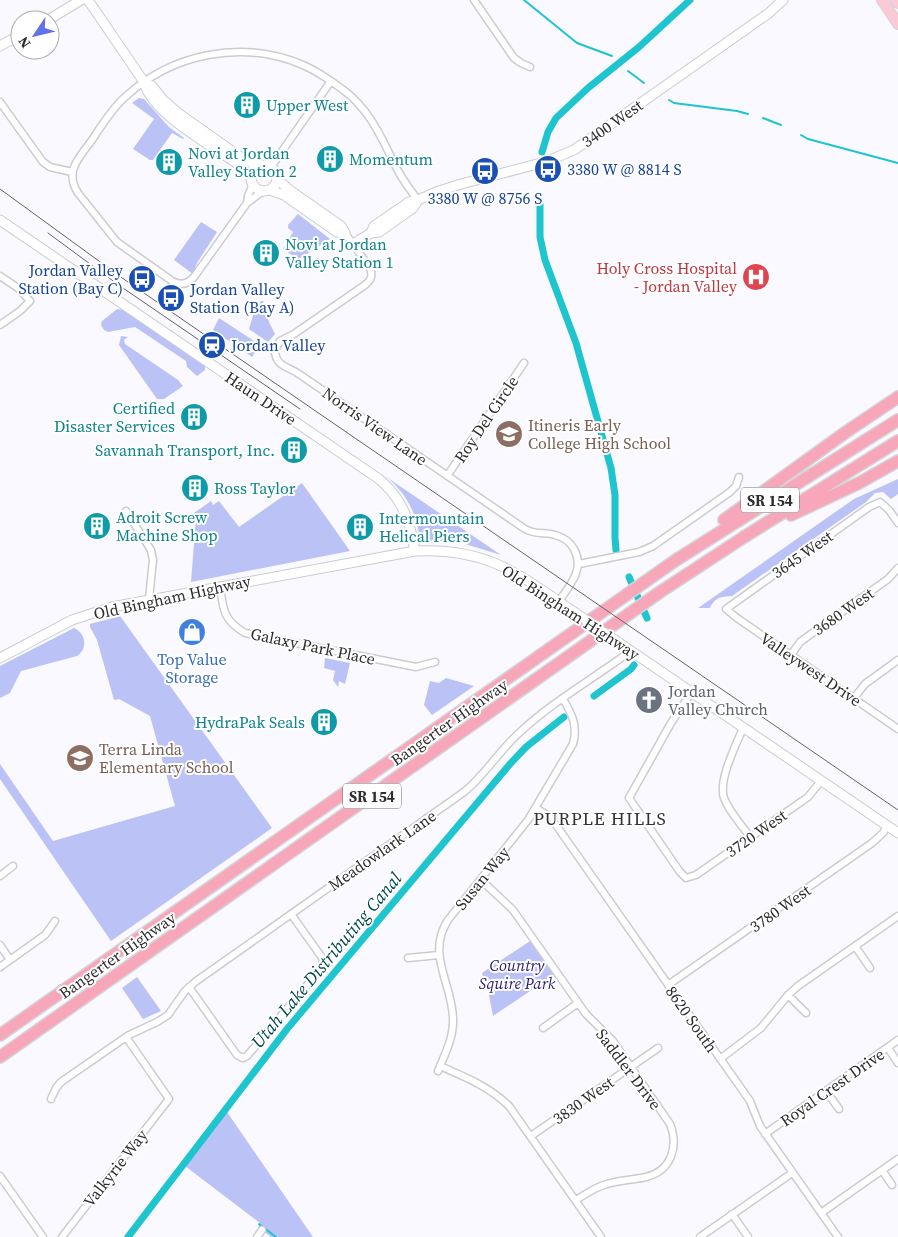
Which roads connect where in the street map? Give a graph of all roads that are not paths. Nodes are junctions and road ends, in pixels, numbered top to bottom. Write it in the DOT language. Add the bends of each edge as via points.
graph roads {
  1 [pos="81,0"];
  2 [pos="88,0"];
  3 [pos="474,0"];
  4 [pos="783,0"];
  5 [pos="882,0"];
  6 [pos="896,0"];
  7 [pos="898,3"];
  8 [pos="60,13"];
  9 [pos="898,24"];
  10 [pos="530,67"];
  11 [pos="331,81"];
  12 [pos="144,82"];
  13 [pos="0,102"];
  14 [pos="260,166"];
  15 [pos="271,167"];
  16 [pos="72,172"];
  17 [pos="277,178"];
  18 [pos="252,180"];
  19 [pos="267,190"];
  20 [pos="418,200"];
  21 [pos="247,203"];
  22 [pos="0,220"];
  23 [pos="345,233"];
  24 [pos="354,244"];
  25 [pos="0,276"];
  26 [pos="0,325"];
  27 [pos="524,363"];
  28 [pos="898,397"];
  29 [pos="898,420"];
  30 [pos="898,441"];
  31 [pos="898,461"];
  32 [pos="447,476"];
  33 [pos="739,477"];
  34 [pos="126,511"];
  35 [pos="898,523"];
  36 [pos="744,537"];
  37 [pos="415,551"];
  38 [pos="690,551"];
  39 [pos="579,564"];
  40 [pos="898,568"];
  41 [pos="220,586"];
  42 [pos="149,599"];
  43 [pos="558,601"];
  44 [pos="726,609"];
  45 [pos="631,651"];
  46 [pos="791,655"];
  47 [pos="0,658"];
  48 [pos="898,660"];
  49 [pos="435,662"];
  50 [pos="691,692"];
  51 [pos="854,698"];
  52 [pos="563,699"];
  53 [pos="743,728"];
  54 [pos="898,729"];
  55 [pos="821,781"];
  56 [pos="536,808"];
  57 [pos="887,826"];
  58 [pos="898,833"];
  59 [pos="750,837"];
  60 [pos="13,866"];
  61 [pos="0,876"];
  62 [pos="481,880"];
  63 [pos="291,914"];
  64 [pos="898,916"];
  65 [pos="55,921"];
  66 [pos="0,946"];
  67 [pos="855,946"];
  68 [pos="439,955"];
  69 [pos="408,958"];
  70 [pos="10,960"];
  71 [pos="0,967"];
  72 [pos="870,968"];
  73 [pos="668,985"];
  74 [pos="189,987"];
  75 [pos="788,995"];
  76 [pos="578,1003"];
  77 [pos="806,1013"];
  78 [pos="543,1028"];
  79 [pos="0,1035"];
  80 [pos="126,1037"];
  81 [pos="898,1040"];
  82 [pos="658,1048"];
  83 [pos="888,1048"];
  84 [pos="0,1056"];
  85 [pos="720,1059"];
  86 [pos="898,1062"];
  87 [pos="631,1067"];
  88 [pos="826,1091"];
  89 [pos="51,1099"];
  90 [pos="839,1110"];
  91 [pos="765,1134"];
  92 [pos="531,1136"];
  93 [pos="898,1159"];
  94 [pos="882,1170"];
  95 [pos="792,1173"];
  96 [pos="0,1176"];
  97 [pos="892,1185"];
  98 [pos="576,1200"];
  99 [pos="821,1213"];
  100 [pos="732,1214"];
  101 [pos="262,1230"];
  102 [pos="43,1237"];
  103 [pos="62,1237"];
  104 [pos="257,1237"];
  105 [pos="601,1237"];
  106 [pos="700,1237"];
  107 [pos="748,1237"];
  108 [pos="838,1237"];
  1 -- 8 [label="street"];
  2 -- 12 [label="street"];
  3 -- 10 [label="street" via="514,58"];
  4 -- 20 [label="street, 3400 West" via="574,150 545,162 460,184"];
  5 -- 9 [label="main road"];
  6 -- 7 [label="main road"];
  11 -- 12 [label="street" via="291,60 239,52 186,60"];
  11 -- 15 [label="street"];
  11 -- 20 [label="street" via="373,122 397,170"];
  12 -- 14 [label="street" via="178,113 244,159"];
  12 -- 16 [label="street" via="113,110"];
  12 -- 18 [label="street" via="146,90 165,113 240,165"];
  13 -- 16 [label="street" via="43,162"];
  14 -- 15 [label="street"];
  14 -- 18 [label="street" via="253,172"];
  15 -- 17 [label="street"];
  16 -- 21 [label="street" via="72,182 78,193 113,238 178,284 187,283 194,277"];
  17 -- 19 [label="street" via="275,185"];
  17 -- 23 [label="street" via="341,226"];
  18 -- 19 [label="street" via="255,187"];
  18 -- 21 [label="street"];
  19 -- 21 [label="street"];
  19 -- 23 [label="street" via="284,195 337,232"];
  20 -- 24 [label="street, 3400 West" via="413,208 379,232 370,233"];
  22 -- 37 [label="street, Haun Drive" via="380,479 405,510"];
  23 -- 24 [label="street"];
  24 -- 32 [label="street, Norris View Lane" via="372,276 351,295 280,341 275,350 276,360"];
  25 -- 26 [label="street" via="30,300"];
  27 -- 32 [label="street, Roy Del Circle"];
  28 -- 38 [label="highway" via="700,537"];
  29 -- 38 [label="highway, Bangerter Highway / SR 154"];
  30 -- 36 [label="highway, Bangerter Highway / SR 154"];
  31 -- 36 [label="highway"];
  32 -- 39 [label="street, Norris View Lane" via="528,530 566,539 574,548"];
  33 -- 39 [label="street" via="730,492 653,546 639,552"];
  34 -- 42 [label="street" via="151,550"];
  35 -- 44 [label="street, 3645 West" via="880,502 869,507"];
  36 -- 84 [label="highway, Bangerter Highway / SR 154" via="660,592"];
  37 -- 41 [label="street, Old Bingham Highway"];
  37 -- 43 [label="street, Old Bingham Highway" via="462,552 492,561 523,576"];
  38 -- 79 [label="highway, Bangerter Highway / SR 154"];
  39 -- 43 [label="street" via="575,577"];
  40 -- 46 [label="street, 3680 West" via="888,579 800,642"];
  41 -- 42 [label="street, Old Bingham Highway"];
  41 -- 49 [label="street, Galaxy Park Place" via="228,620 245,633 416,667"];
  42 -- 47 [label="street, Old Bingham Highway" via="79,617"];
  43 -- 45 [label="street, Old Bingham Highway, bridge"];
  44 -- 46 [label="street, Valleywest Drive"];
  45 -- 50 [label="street, Old Bingham Highway"];
  45 -- 52 [label="street, Meadowlark Lane"];
  46 -- 51 [label="street, Valleywest Drive"];
  48 -- 51 [label="street" via="864,684"];
  50 -- 53 [label="street, Old Bingham Highway"];
  50 -- 59 [label="street, 3720 West" via="629,798 686,878 696,875"];
  51 -- 54 [label="street, Valleywest Drive"];
  52 -- 56 [label="street, Susan Way" via="573,716 575,738"];
  52 -- 63 [label="street, Meadowlark Lane" via="514,737 484,774 464,792"];
  53 -- 55 [label="street, Old Bingham Highway"];
  53 -- 59 [label="street" via="722,790 724,799"];
  55 -- 57 [label="street, Old Bingham Highway"];
  55 -- 59 [label="street, 3720 West" via="808,797"];
  56 -- 62 [label="street, Susan Way"];
  56 -- 73 [label="street, 8620 South" via="556,826"];
  57 -- 58 [label="street, Old Bingham Highway"];
  57 -- 73 [label="street, 3780 West" via="872,843"];
  60 -- 61 [label="street"];
  62 -- 68 [label="street, Susan Way" via="445,925 439,942"];
  62 -- 76 [label="street, Saddler Drive" via="513,910"];
  63 -- 74 [label="street, Meadowlark Lane"];
  63 -- 74 [label="street" via="323,962 319,971 247,1056 237,1055"];
  64 -- 67 [label="street"];
  65 -- 70 [label="street" via="45,935"];
  66 -- 70 [label="street"];
  67 -- 72 [label="street"];
  67 -- 75 [label="street"];
  68 -- 69 [label="street"];
  68 -- 92 [label="street, Susan Way" via="453,1018 451,1036 439,1069 482,1086 501,1098"];
  70 -- 71 [label="street"];
  73 -- 85 [label="street, 8620 South"];
  74 -- 80 [label="street, Meadowlark Lane" via="168,1016"];
  75 -- 77 [label="street"];
  75 -- 85 [label="street" via="761,1028"];
  76 -- 78 [label="street"];
  76 -- 87 [label="street, Saddler Drive" via="613,1041"];
  80 -- 89 [label="street, Meadowlark Lane" via="59,1084"];
  80 -- 103 [label="street, Valkyrie Way" via="169,1099"];
  81 -- 83 [label="street, Royal Crest Drive"];
  82 -- 87 [label="street, 3830 West"];
  83 -- 86 [label="street"];
  83 -- 88 [label="street, Royal Crest Drive"];
  85 -- 91 [label="street, 8620 South" via="750,1101"];
  87 -- 92 [label="street, 3830 West"];
  87 -- 98 [label="street, Saddler Drive" via="670,1124 674,1147 670,1160 653,1175 604,1185"];
  88 -- 90 [label="street"];
  88 -- 91 [label="street, Royal Crest Drive"];
  91 -- 95 [label="street, 8620 South"];
  92 -- 98 [label="street"];
  93 -- 94 [label="street"];
  94 -- 97 [label="street"];
  94 -- 99 [label="street"];
  95 -- 99 [label="street, 8620 South"];
  95 -- 100 [label="street"];
  96 -- 102 [label="street"];
  98 -- 105 [label="street"];
  99 -- 108 [label="street, 8620 South"];
  100 -- 106 [label="street"];
  100 -- 107 [label="street"];
  101 -- 104 [label="street"];
}
